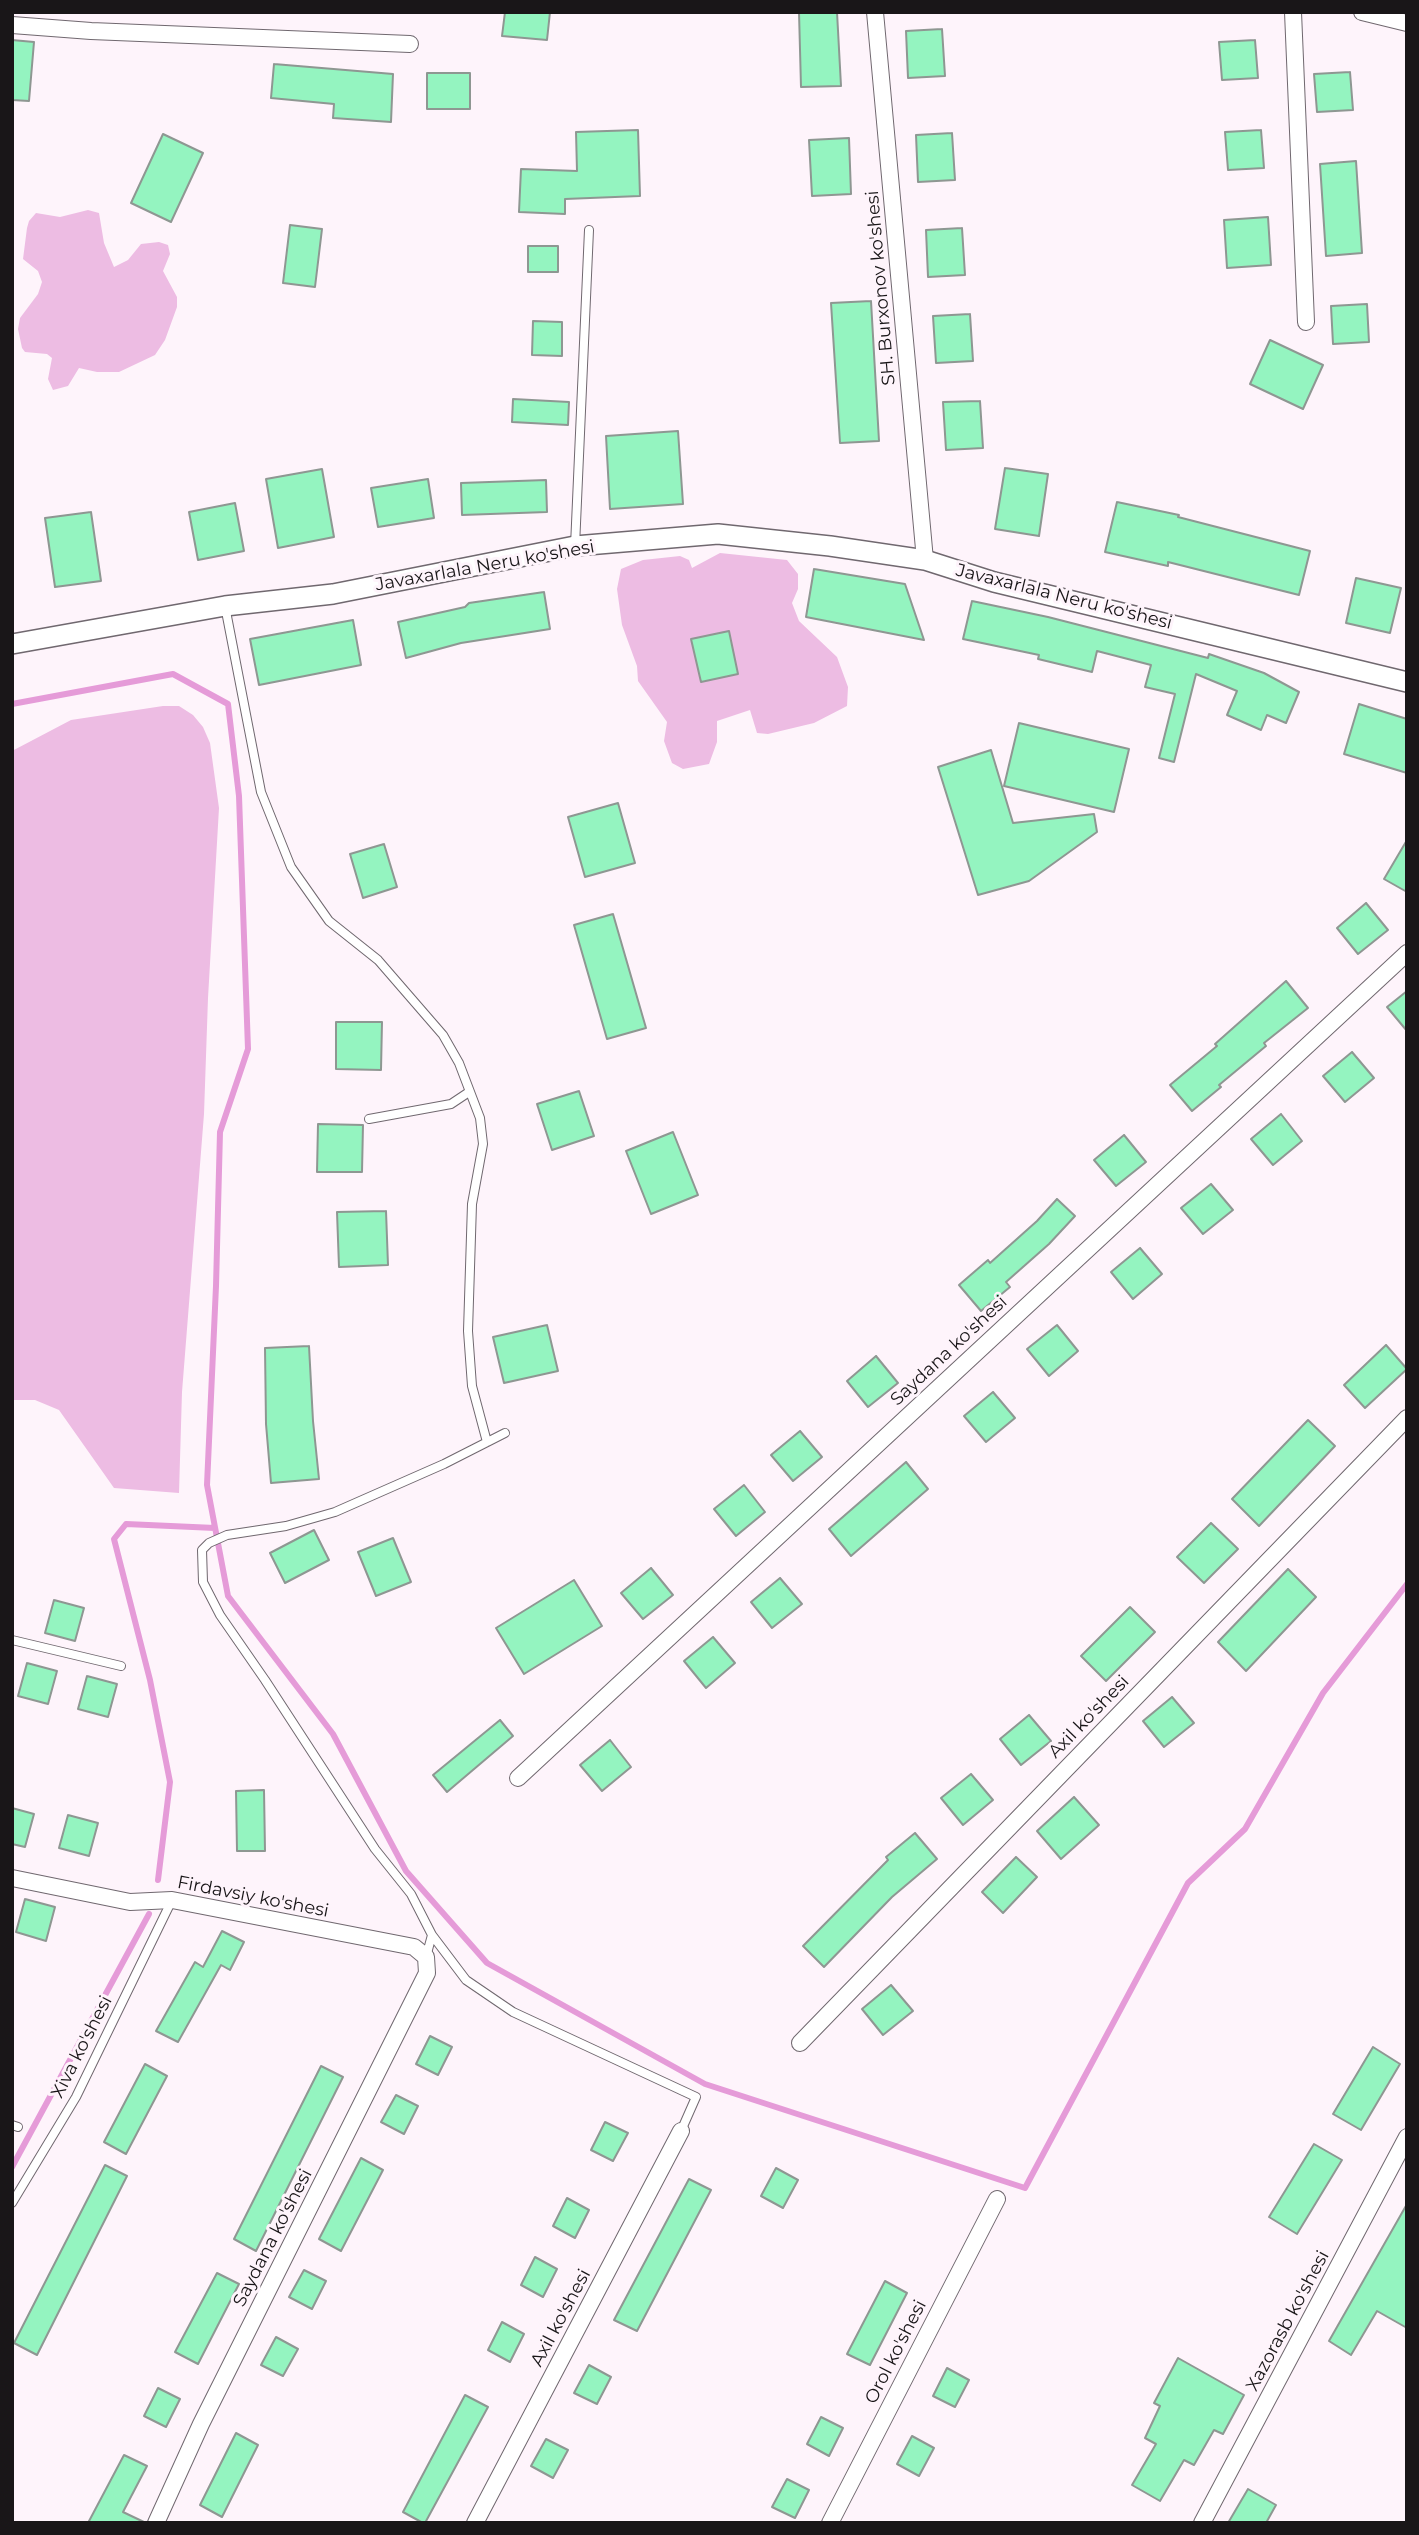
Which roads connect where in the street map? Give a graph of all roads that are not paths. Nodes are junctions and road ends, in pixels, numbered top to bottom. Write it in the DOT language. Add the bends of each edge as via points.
graph roads {
  1 [pos="875,12"];
  2 [pos="1293,12"];
  3 [pos="1362,12"];
  4 [pos="1407,23"];
  5 [pos="12,25"];
  6 [pos="410,44"];
  7 [pos="589,230"];
  8 [pos="1306,322"];
  9 [pos="575,547"];
  10 [pos="925,560"];
  11 [pos="225,606"];
  12 [pos="12,644"];
  13 [pos="1407,682"];
  14 [pos="1407,953"];
  15 [pos="469,1092"];
  16 [pos="369,1119"];
  17 [pos="1407,1418"];
  18 [pos="505,1433"];
  19 [pos="487,1442"];
  20 [pos="12,1640"];
  21 [pos="121,1666"];
  22 [pos="518,1778"];
  23 [pos="12,1878"];
  24 [pos="172,1900"];
  25 [pos="432,1935"];
  26 [pos="426,1965"];
  27 [pos="800,2043"];
  28 [pos="681,2131"];
  29 [pos="1407,2137"];
  30 [pos="997,2199"];
  31 [pos="12,2203"];
  32 [pos="156,2523"];
  33 [pos="475,2523"];
  34 [pos="830,2523"];
  35 [pos="1202,2523"];
  1 -- 10 [label="street, SH. Burxonov ko'shesi"];
  2 -- 8 [label="street"];
  3 -- 4 [label="street"];
  5 -- 6 [label="street"];
  7 -- 9 [label="lane"];
  9 -- 10 [label="street, Javaxarlala Neru ko'shesi" via="718,534"];
  9 -- 11 [label="street, Javaxarlala Neru ko'shesi" via="333,594"];
  10 -- 13 [label="street, Javaxarlala Neru ko'shesi" via="994,582"];
  11 -- 12 [label="street, Javaxarlala Neru ko'shesi"];
  11 -- 15 [label="lane" via="261,792 291,867 329,921 378,960 443,1035"];
  14 -- 22 [label="street, Saydana ko'shesi"];
  15 -- 16 [label="lane" via="451,1104"];
  15 -- 19 [label="lane" via="480,1118 483,1144 472,1204 468,1331 472,1386"];
  17 -- 27 [label="street, Axil ko'shesi"];
  18 -- 19 [label="lane"];
  19 -- 25 [label="lane" via="335,1512 227,1535 202,1550 203,1582 220,1615 375,1849 411,1894"];
  20 -- 21 [label="lane"];
  23 -- 24 [label="street, Firdavsiy ko'shesi" via="130,1902"];
  24 -- 26 [label="street, Firdavsiy ko'shesi" via="414,1947"];
  24 -- 31 [label="lane, Xiva ko'shesi" via="76,2096"];
  25 -- 26 [label="lane"];
  25 -- 28 [label="lane" via="466,1980 513,2012 696,2097"];
  26 -- 32 [label="street, Saydana ko'shesi"];
  28 -- 33 [label="street, Axil ko'shesi"];
  29 -- 35 [label="street, Xazorasb ko'shesi"];
  30 -- 34 [label="street, Orol ko'shesi"];
}
